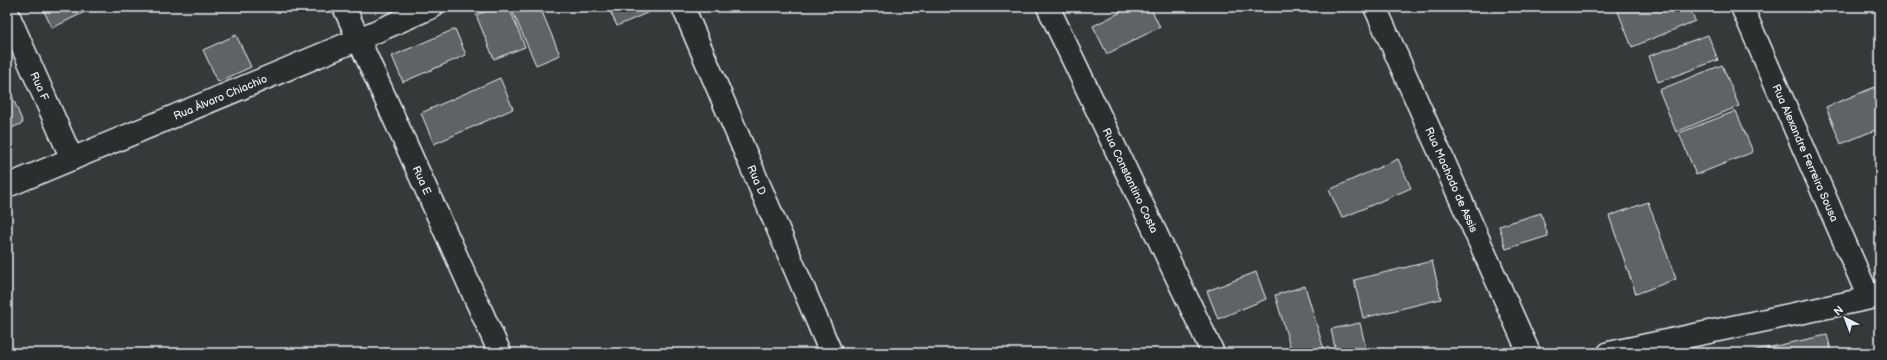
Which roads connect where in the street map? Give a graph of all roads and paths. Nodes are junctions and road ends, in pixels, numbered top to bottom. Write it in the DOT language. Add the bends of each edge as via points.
graph roads {
  1 [pos="344,7"];
  2 [pos="432,7"];
  3 [pos="683,7"];
  4 [pos="1048,7"];
  5 [pos="1375,7"];
  6 [pos="1742,7"];
  7 [pos="7,12"];
  8 [pos="359,39"];
  9 [pos="72,160"];
  10 [pos="7,186"];
  11 [pos="1874,297"];
  12 [pos="1617,352"];
  13 [pos="500,353"];
  14 [pos="831,353"];
  15 [pos="1213,353"];
  16 [pos="1529,353"];
  1 -- 8 [label="street, Rua E"];
  2 -- 8 [label="street, Rua Álvaro Chiachio"];
  3 -- 14 [label="street, Rua D"];
  4 -- 15 [label="street, Rua Constantino Costa"];
  5 -- 16 [label="street, Rua Machado de Assis"];
  6 -- 11 [label="street, Rua Alexandre Ferreira Sousa"];
  7 -- 9 [label="street, Rua F"];
  8 -- 9 [label="street, Rua Álvaro Chiachio"];
  8 -- 13 [label="street, Rua E"];
  9 -- 10 [label="street, Rua Álvaro Chiachio"];
  11 -- 12 [label="street"];
}
